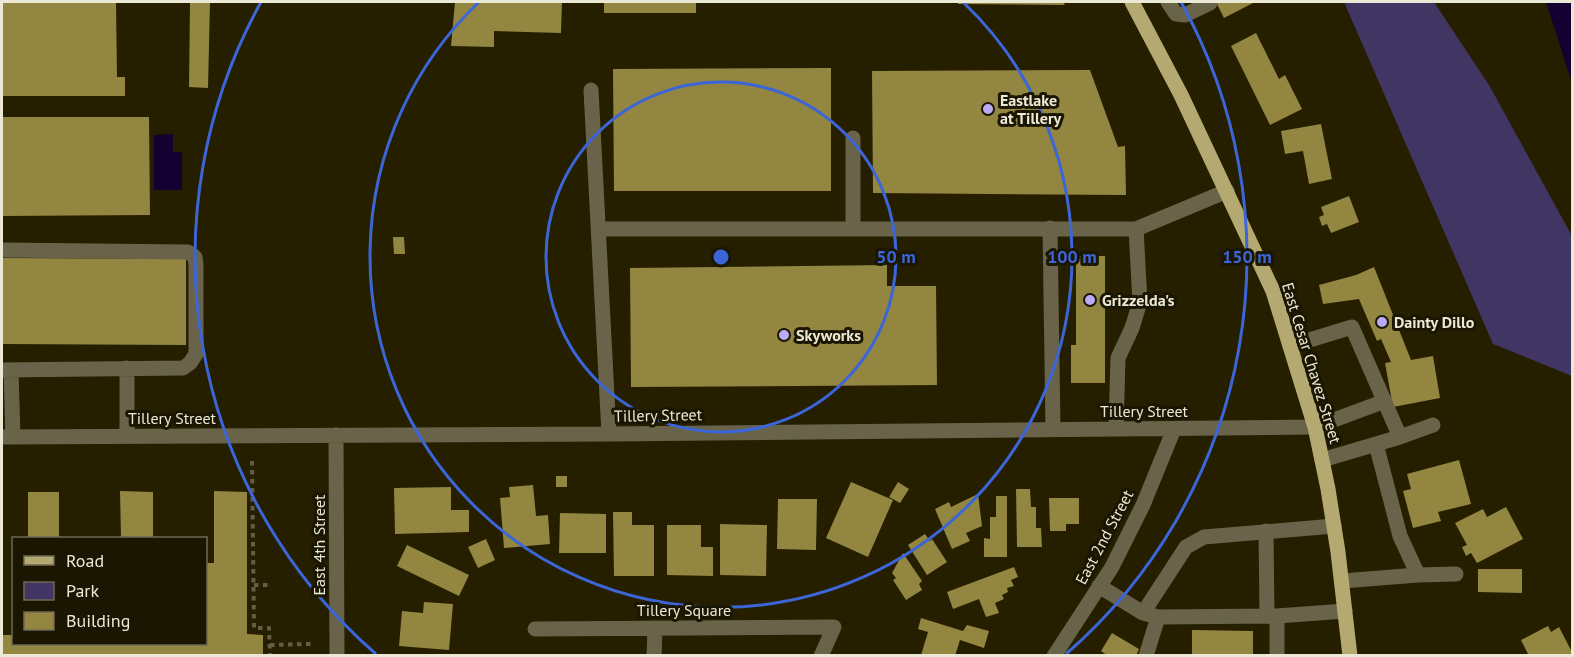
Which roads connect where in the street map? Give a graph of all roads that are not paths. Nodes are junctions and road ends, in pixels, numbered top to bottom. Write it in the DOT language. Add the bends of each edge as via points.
graph roads {
  1 [pos="1132,2"];
  2 [pos="1168,2"];
  3 [pos="1210,3"];
  4 [pos="591,90"];
  5 [pos="853,138"];
  6 [pos="1227,191"];
  7 [pos="854,228"];
  8 [pos="1050,228"];
  9 [pos="599,229"];
  10 [pos="1136,229"];
  11 [pos="2,250"];
  12 [pos="1290,346"];
  13 [pos="127,368"];
  14 [pos="6,370"];
  15 [pos="1384,401"];
  16 [pos="1433,425"];
  17 [pos="1315,427"];
  18 [pos="1053,429"];
  19 [pos="1116,429"];
  20 [pos="1174,429"];
  21 [pos="609,434"];
  22 [pos="336,435"];
  23 [pos="127,436"];
  24 [pos="7,437"];
  25 [pos="1400,437"];
  26 [pos="1376,444"];
  27 [pos="1322,460"];
  28 [pos="1334,525"];
  29 [pos="1266,531"];
  30 [pos="1456,574"];
  31 [pos="1418,575"];
  32 [pos="1342,581"];
  33 [pos="1099,586"];
  34 [pos="1345,611"];
  35 [pos="1143,613"];
  36 [pos="1272,616"];
  37 [pos="1158,617"];
  38 [pos="655,628"];
  39 [pos="535,629"];
  40 [pos="337,656"];
  41 [pos="654,656"];
  42 [pos="821,656"];
  43 [pos="1054,656"];
  44 [pos="1146,656"];
  45 [pos="1277,656"];
  46 [pos="1350,656"];
  1 -- 6 [label="main road, East Cesar Chavez Street"];
  2 -- 3 [label="street" via="1176,14 1185,15"];
  4 -- 9 [label="street"];
  5 -- 7 [label="street"];
  6 -- 10 [label="street"];
  6 -- 12 [label="main road, East Cesar Chavez Street" via="1273,291"];
  7 -- 8 [label="street"];
  7 -- 9 [label="street"];
  8 -- 10 [label="street"];
  8 -- 18 [label="street"];
  9 -- 21 [label="street"];
  10 -- 19 [label="street" via="1140,302 1118,358"];
  11 -- 13 [label="street" via="188,252 195,257 196,354 183,368"];
  12 -- 15 [label="street" via="1352,327"];
  12 -- 17 [label="main road, East Cesar Chavez Street"];
  13 -- 14 [label="street"];
  13 -- 23 [label="street"];
  14 -- 24 [label="street"];
  15 -- 17 [label="street, Tillery Street"];
  15 -- 25 [label="street"];
  16 -- 25 [label="street"];
  17 -- 20 [label="street, Tillery Street"];
  17 -- 27 [label="main road, East Cesar Chavez Street"];
  18 -- 19 [label="street, Tillery Street"];
  18 -- 21 [label="street, Tillery Street"];
  19 -- 20 [label="street, Tillery Street"];
  20 -- 33 [label="street, East 2nd Street" via="1143,505"];
  21 -- 22 [label="street, Tillery Street"];
  22 -- 23 [label="street, Tillery Street"];
  22 -- 40 [label="street, East 4th Street"];
  23 -- 24 [label="street, Tillery Street"];
  25 -- 26 [label="street"];
  26 -- 27 [label="street"];
  26 -- 31 [label="street" via="1400,536"];
  27 -- 28 [label="main road, East Cesar Chavez Street"];
  28 -- 29 [label="street"];
  28 -- 32 [label="main road, East Cesar Chavez Street"];
  29 -- 35 [label="street" via="1204,537 1186,547"];
  29 -- 36 [label="street"];
  30 -- 31 [label="street"];
  31 -- 32 [label="street"];
  32 -- 34 [label="main road, East Cesar Chavez Street"];
  33 -- 35 [label="street"];
  33 -- 43 [label="street, East 2nd Street"];
  34 -- 36 [label="street"];
  34 -- 46 [label="main road, East Cesar Chavez Street"];
  35 -- 37 [label="street"];
  36 -- 37 [label="street"];
  36 -- 45 [label="street"];
  37 -- 44 [label="street"];
  38 -- 39 [label="street, Tillery Square"];
  38 -- 41 [label="street"];
  38 -- 42 [label="street, Tillery Square" via="834,627"];
}
